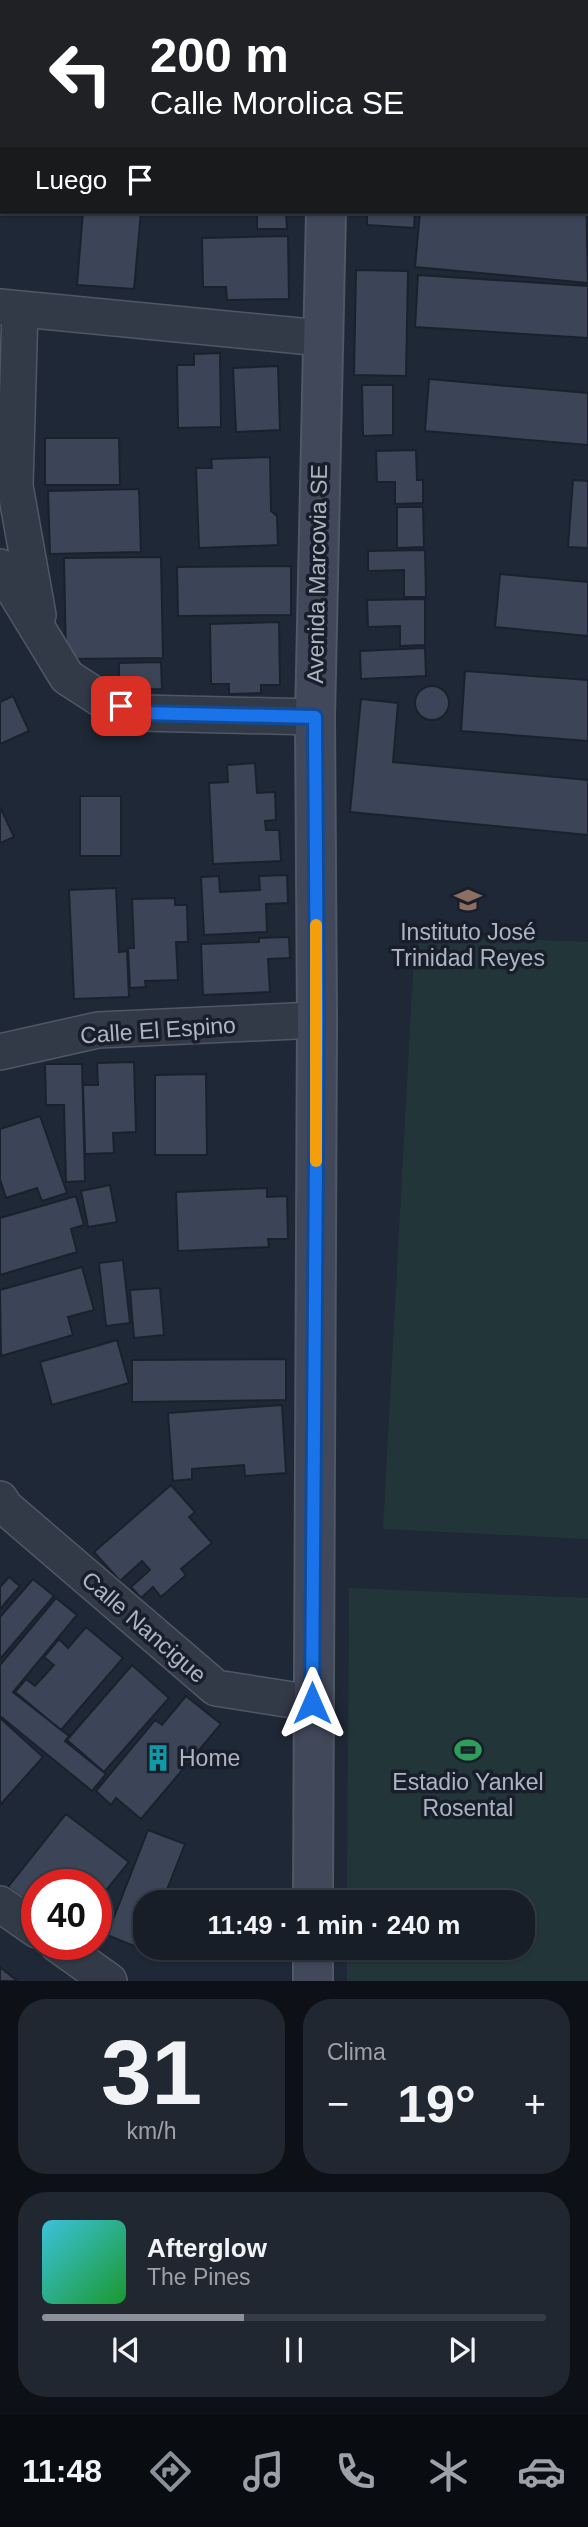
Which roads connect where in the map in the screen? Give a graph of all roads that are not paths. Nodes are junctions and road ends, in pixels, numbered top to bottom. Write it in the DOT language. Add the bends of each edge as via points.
graph roads {
  1 [pos="326,214"];
  2 [pos="10,308"];
  3 [pos="321,338"];
  4 [pos="8,489"];
  5 [pos="0,567"];
  6 [pos="42,635"];
  7 [pos="315,717"];
  8 [pos="317,1020"];
  9 [pos="0,1052"];
  10 [pos="0,1499"];
  11 [pos="312,1703"];
  12 [pos="313,1890"];
  13 [pos="0,1904"];
  14 [pos="21,1919"];
  15 [pos="79,1960"];
  16 [pos="313,1960"];
  17 [pos="109,1981"];
  18 [pos="313,1981"];
  1 -- 3 [label="street, Avenida Marcovia SE"];
  2 -- 3 [label="street"];
  2 -- 4 [label="street"];
  3 -- 7 [label="street, Avenida Marcovia SE"];
  4 -- 6 [label="street"];
  5 -- 6 [label="street"];
  6 -- 7 [label="street" via="66,677 101,699 142,713"];
  7 -- 8 [label="street, Avenida Marcovia SE"];
  8 -- 9 [label="street, Calle El Espino" via="98,1030"];
  8 -- 11 [label="street, Avenida Marcovia SE"];
  10 -- 11 [label="street, Calle Nancigue" via="215,1688"];
  11 -- 12 [label="street, Avenida Marcovia SE"];
  13 -- 14 [label="street"];
  15 -- 17 [label="street"];
  16 -- 18 [label="street"];
}
